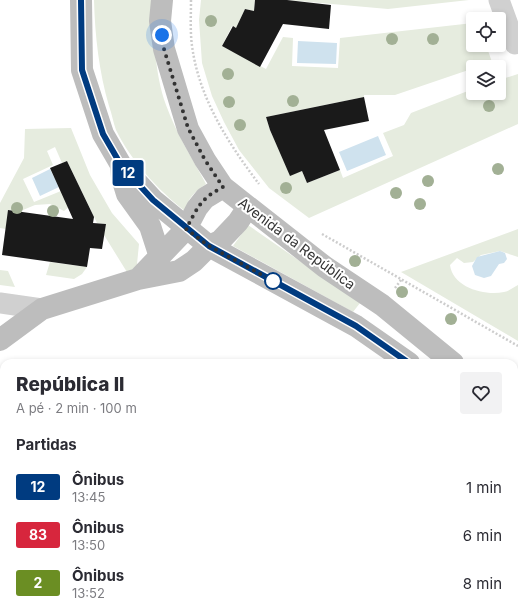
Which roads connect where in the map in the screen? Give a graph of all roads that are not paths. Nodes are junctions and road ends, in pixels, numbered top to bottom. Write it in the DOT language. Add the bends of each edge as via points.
graph roads {
  1 [pos="81,0"];
  2 [pos="162,0"];
  3 [pos="499,0"];
  4 [pos="515,44"];
  5 [pos="121,165"];
  6 [pos="223,187"];
  7 [pos="248,207"];
  8 [pos="186,229"];
  9 [pos="209,246"];
  10 [pos="160,257"];
  11 [pos="138,279"];
  12 [pos="0,303"];
  13 [pos="42,309"];
  14 [pos="0,340"];
  15 [pos="403,359"];
  16 [pos="448,359"];
  1 -- 5 [label="main road" via="82,70 103,134"];
  2 -- 6 [label="main road, Avenida da República" via="160,21 164,49 188,128"];
  3 -- 4 [label="street"];
  5 -- 8 [label="main road" via="153,200"];
  5 -- 10 [label="main road" via="127,194 150,226"];
  6 -- 7 [label="main road, Avenida da República"];
  6 -- 8 [label="main road" via="205,198"];
  7 -- 9 [label="main road" via="231,230"];
  7 -- 16 [label="main road, Avenida da República" via="325,267 382,305"];
  8 -- 9 [label="main road"];
  8 -- 10 [label="main road"];
  9 -- 11 [label="main road" via="179,271"];
  9 -- 15 [label="main road" via="356,326"];
  10 -- 11 [label="main road"];
  11 -- 13 [label="main road"];
  12 -- 13 [label="street"];
  13 -- 14 [label="main road"];
}
